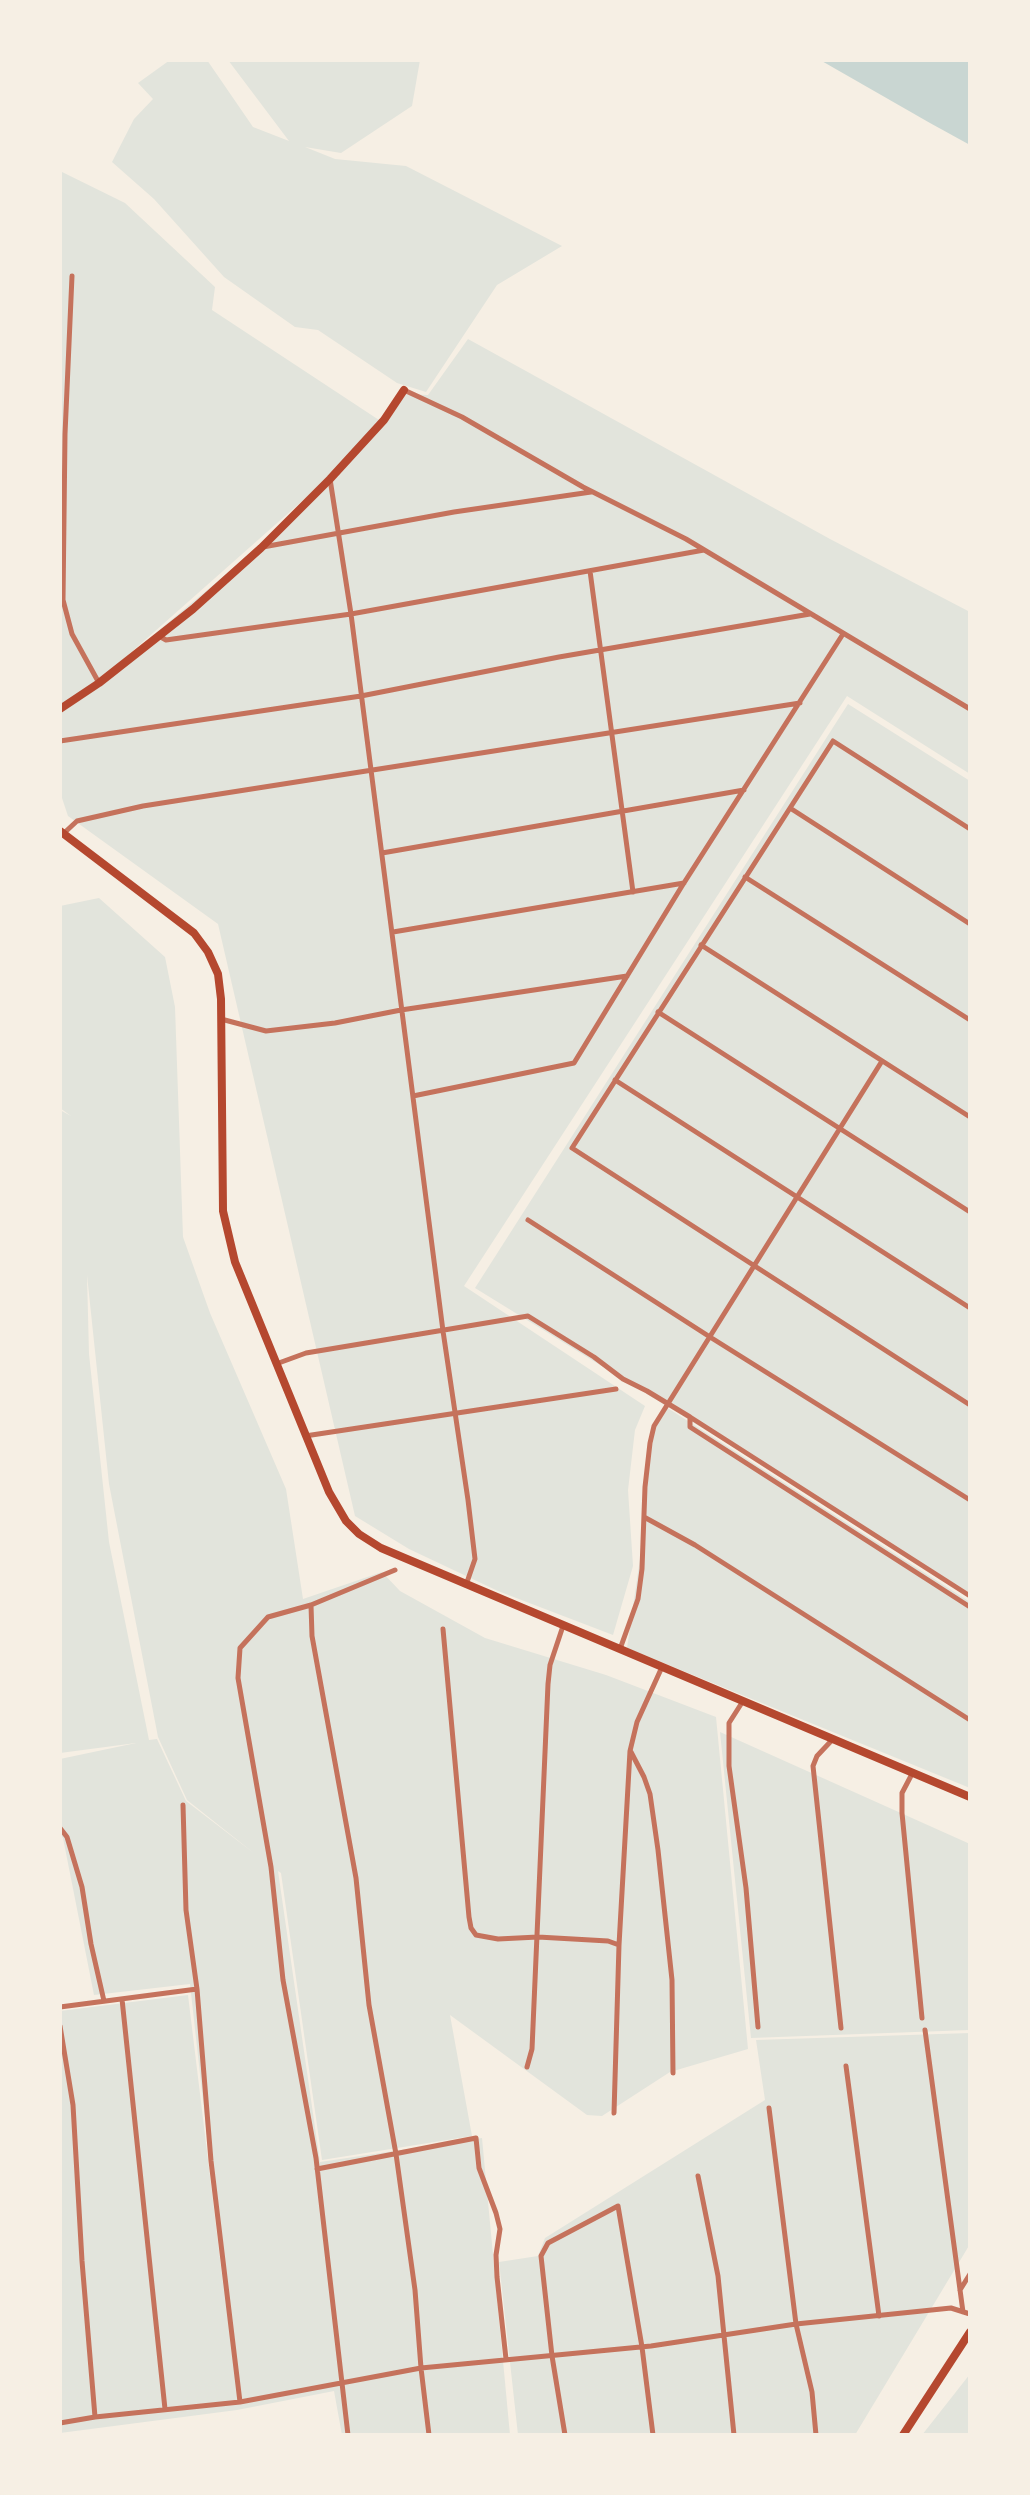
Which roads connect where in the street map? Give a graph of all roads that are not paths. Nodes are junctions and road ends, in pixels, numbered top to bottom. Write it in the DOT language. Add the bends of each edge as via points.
graph roads {
  1 [pos="72,276"];
  2 [pos="404,390"];
  3 [pos="330,479"];
  4 [pos="592,491"];
  5 [pos="339,535"];
  6 [pos="261,548"];
  7 [pos="704,550"];
  8 [pos="590,571"];
  9 [pos="351,614"];
  10 [pos="810,614"];
  11 [pos="843,634"];
  12 [pos="159,636"];
  13 [pos="601,650"];
  14 [pos="99,683"];
  15 [pos="361,696"];
  16 [pos="800,703"];
  17 [pos="60,709"];
  18 [pos="970,709"];
  19 [pos="613,733"];
  20 [pos="60,741"];
  21 [pos="371,771"];
  22 [pos="744,790"];
  23 [pos="790,807"];
  24 [pos="623,811"];
  25 [pos="970,829"];
  26 [pos="61,832"];
  27 [pos="382,853"];
  28 [pos="745,877"];
  29 [pos="684,883"];
  30 [pos="633,892"];
  31 [pos="970,924"];
  32 [pos="393,932"];
  33 [pos="701,945"];
  34 [pos="627,976"];
  35 [pos="401,1010"];
  36 [pos="658,1012"];
  37 [pos="221,1019"];
  38 [pos="970,1020"];
  39 [pos="882,1061"];
  40 [pos="615,1080"];
  41 [pos="413,1096"];
  42 [pos="970,1117"];
  43 [pos="840,1128"];
  44 [pos="797,1197"];
  45 [pos="970,1212"];
  46 [pos="528,1220"];
  47 [pos="754,1266"];
  48 [pos="970,1308"];
  49 [pos="443,1331"];
  50 [pos="710,1337"];
  51 [pos="276,1364"];
  52 [pos="616,1389"];
  53 [pos="666,1403"];
  54 [pos="970,1405"];
  55 [pos="456,1413"];
  56 [pos="690,1417"];
  57 [pos="305,1436"];
  58 [pos="970,1500"];
  59 [pos="644,1517"];
  60 [pos="395,1570"];
  61 [pos="466,1585"];
  62 [pos="970,1596"];
  63 [pos="311,1605"];
  64 [pos="970,1607"];
  65 [pos="563,1626"];
  66 [pos="443,1629"];
  67 [pos="620,1649"];
  68 [pos="662,1667"];
  69 [pos="743,1701"];
  70 [pos="970,1720"];
  71 [pos="833,1739"];
  72 [pos="630,1751"];
  73 [pos="913,1772"];
  74 [pos="970,1797"];
  75 [pos="183,1805"];
  76 [pos="60,1828"];
  77 [pos="538,1937"];
  78 [pos="619,1945"];
  79 [pos="197,1989"];
  80 [pos="122,1999"];
  81 [pos="104,2001"];
  82 [pos="60,2007"];
  83 [pos="922,2018"];
  84 [pos="60,2026"];
  85 [pos="758,2026"];
  86 [pos="842,2028"];
  87 [pos="925,2030"];
  88 [pos="846,2066"];
  89 [pos="527,2067"];
  90 [pos="673,2073"];
  91 [pos="769,2108"];
  92 [pos="614,2113"];
  93 [pos="396,2154"];
  94 [pos="317,2169"];
  95 [pos="698,2176"];
  96 [pos="970,2274"];
  97 [pos="960,2290"];
  98 [pos="963,2312"];
  99 [pos="970,2314"];
  100 [pos="879,2316"];
  101 [pos="796,2324"];
  102 [pos="970,2332"];
  103 [pos="724,2335"];
  104 [pos="642,2347"];
  105 [pos="552,2356"];
  106 [pos="506,2359"];
  107 [pos="421,2368"];
  108 [pos="341,2382"];
  109 [pos="240,2402"];
  110 [pos="165,2409"];
  111 [pos="95,2417"];
  112 [pos="60,2423"];
  113 [pos="348,2435"];
  114 [pos="429,2435"];
  115 [pos="565,2435"];
  116 [pos="654,2435"];
  117 [pos="734,2435"];
  118 [pos="816,2435"];
  119 [pos="903,2435"];
  1 -- 14 [label="street" via="63,600 72,634"];
  2 -- 3 [label="main road" via="384,420"];
  2 -- 4 [label="street" via="462,417"];
  3 -- 5 [label="street"];
  3 -- 6 [label="main road"];
  4 -- 5 [label="street"];
  4 -- 7 [label="street"];
  5 -- 6 [label="street"];
  5 -- 9 [label="street"];
  6 -- 12 [label="main road"];
  7 -- 8 [label="street"];
  7 -- 10 [label="street"];
  8 -- 9 [label="street"];
  8 -- 13 [label="street"];
  9 -- 12 [label="street" via="166,640"];
  9 -- 15 [label="street"];
  10 -- 11 [label="street"];
  10 -- 13 [label="street"];
  11 -- 16 [label="street"];
  11 -- 18 [label="street"];
  12 -- 14 [label="main road"];
  13 -- 15 [label="street"];
  13 -- 19 [label="street"];
  14 -- 17 [label="main road"];
  15 -- 20 [label="street"];
  15 -- 21 [label="street"];
  16 -- 19 [label="street"];
  16 -- 22 [label="street"];
  19 -- 21 [label="street"];
  19 -- 24 [label="street"];
  21 -- 26 [label="street" via="143,806 77,821"];
  21 -- 27 [label="street"];
  22 -- 24 [label="street"];
  22 -- 29 [label="street"];
  23 -- 25 [label="street" via="833,741"];
  23 -- 28 [label="street"];
  23 -- 31 [label="street"];
  24 -- 27 [label="street"];
  24 -- 30 [label="street"];
  26 -- 37 [label="main road" via="194,933 218,974"];
  27 -- 32 [label="street"];
  28 -- 33 [label="street"];
  28 -- 38 [label="street"];
  29 -- 30 [label="street"];
  29 -- 34 [label="street"];
  30 -- 32 [label="street"];
  32 -- 35 [label="street"];
  33 -- 36 [label="street"];
  33 -- 39 [label="street"];
  34 -- 35 [label="street"];
  34 -- 41 [label="street" via="574,1063"];
  35 -- 37 [label="street" via="266,1031"];
  35 -- 41 [label="street"];
  36 -- 40 [label="street"];
  36 -- 43 [label="street"];
  37 -- 51 [label="main road" via="223,1211 235,1262"];
  39 -- 42 [label="street"];
  39 -- 43 [label="street"];
  40 -- 44 [label="street"];
  40 -- 47 [label="street" via="573,1148"];
  41 -- 49 [label="street"];
  43 -- 44 [label="street"];
  43 -- 45 [label="street"];
  44 -- 47 [label="street"];
  44 -- 48 [label="street"];
  46 -- 50 [label="street"];
  47 -- 50 [label="street"];
  47 -- 54 [label="street"];
  49 -- 51 [label="street" via="306,1353"];
  49 -- 53 [label="street" via="528,1316"];
  49 -- 55 [label="street"];
  50 -- 53 [label="street"];
  50 -- 58 [label="street"];
  51 -- 57 [label="main road"];
  52 -- 55 [label="street"];
  53 -- 56 [label="street"];
  53 -- 59 [label="street" via="650,1443"];
  55 -- 57 [label="street"];
  55 -- 61 [label="street" via="475,1560"];
  56 -- 62 [label="street"];
  56 -- 64 [label="street" via="690,1427"];
  57 -- 61 [label="main road" via="337,1509 359,1534 381,1548"];
  59 -- 67 [label="street" via="638,1599"];
  59 -- 70 [label="street" via="695,1545"];
  60 -- 63 [label="street"];
  61 -- 65 [label="main road"];
  63 -- 93 [label="street" via="312,1636 356,1878 369,2005"];
  63 -- 94 [label="street" via="268,1617 240,1648 238,1678 271,1867 283,1980"];
  65 -- 67 [label="main road"];
  65 -- 77 [label="street" via="548,1684"];
  66 -- 77 [label="street" via="471,1928 476,1935 498,1939"];
  67 -- 68 [label="main road"];
  68 -- 69 [label="main road"];
  68 -- 72 [label="street" via="637,1722"];
  69 -- 71 [label="main road"];
  69 -- 85 [label="street" via="729,1724 729,1766 746,1888"];
  71 -- 73 [label="main road"];
  71 -- 86 [label="street" via="816,1756 813,1766"];
  72 -- 78 [label="street"];
  72 -- 90 [label="street" via="650,1794 660,1861 672,1980"];
  73 -- 74 [label="main road"];
  73 -- 83 [label="street" via="902,1793 902,1814"];
  75 -- 79 [label="street" via="186,1910"];
  76 -- 81 [label="street" via="67,1837 82,1887"];
  77 -- 78 [label="street"];
  77 -- 89 [label="street" via="532,2049"];
  78 -- 92 [label="street"];
  79 -- 80 [label="street"];
  79 -- 109 [label="street" via="211,2161"];
  80 -- 81 [label="street"];
  80 -- 110 [label="street"];
  81 -- 82 [label="street"];
  84 -- 111 [label="street" via="73,2105"];
  87 -- 97 [label="street"];
  88 -- 100 [label="street"];
  91 -- 101 [label="street"];
  93 -- 94 [label="street"];
  93 -- 106 [label="street" via="476,2138 479,2168 500,2229 496,2277"];
  93 -- 107 [label="street" via="415,2290"];
  94 -- 108 [label="street"];
  95 -- 103 [label="street" via="718,2276"];
  96 -- 97 [label="street"];
  97 -- 98 [label="street"];
  98 -- 99 [label="street"];
  98 -- 100 [label="street" via="951,2308"];
  100 -- 101 [label="street"];
  101 -- 103 [label="street"];
  101 -- 118 [label="street" via="812,2391"];
  102 -- 119 [label="main road"];
  103 -- 104 [label="street"];
  103 -- 117 [label="street"];
  104 -- 105 [label="street"];
  104 -- 105 [label="street" via="618,2206 548,2243 541,2256"];
  104 -- 116 [label="street"];
  105 -- 106 [label="street"];
  105 -- 115 [label="street"];
  106 -- 107 [label="street"];
  107 -- 108 [label="street"];
  107 -- 114 [label="street"];
  108 -- 109 [label="street"];
  108 -- 113 [label="street"];
  109 -- 110 [label="street"];
  110 -- 111 [label="street"];
  111 -- 112 [label="street"];
}
